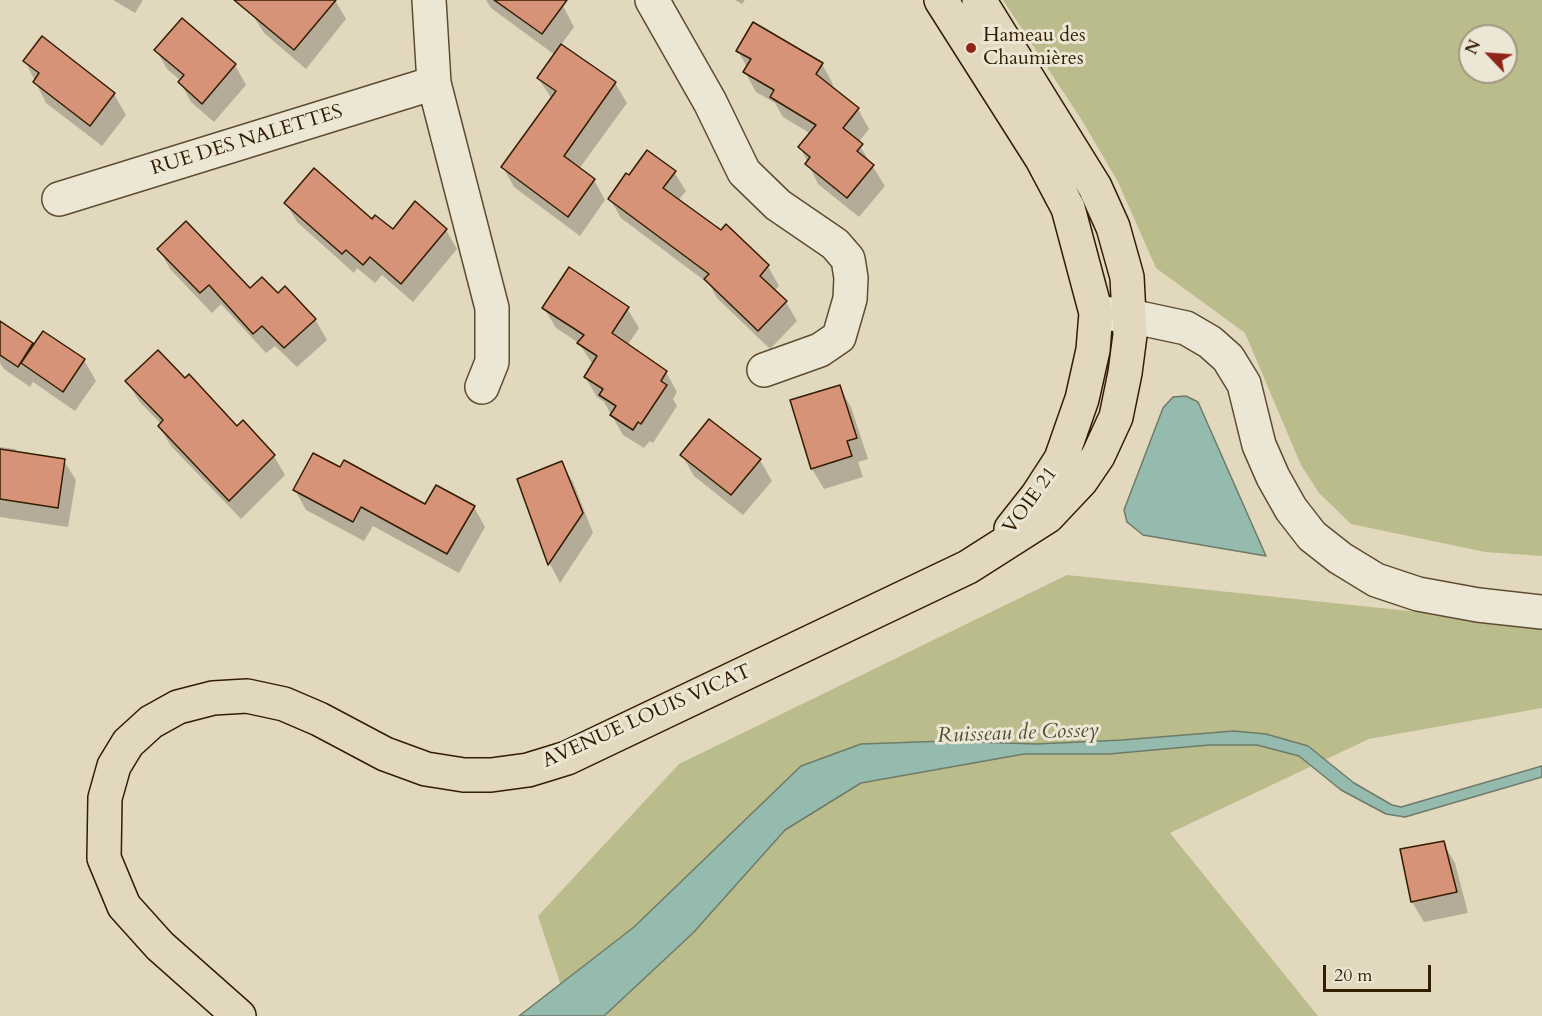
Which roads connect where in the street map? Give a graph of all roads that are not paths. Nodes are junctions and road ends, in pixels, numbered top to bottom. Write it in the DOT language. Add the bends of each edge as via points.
graph roads {
  1 [pos="429,0"];
  2 [pos="652,0"];
  3 [pos="941,0"];
  4 [pos="979,0"];
  5 [pos="434,83"];
  6 [pos="59,199"];
  7 [pos="1096,313"];
  8 [pos="1130,316"];
  9 [pos="764,370"];
  10 [pos="482,387"];
  11 [pos="995,549"];
  12 [pos="1542,612"];
  13 [pos="239,1016"];
  1 -- 5 [label="street"];
  2 -- 9 [label="street" via="710,102 744,172 778,205 835,244 848,259 850,299 839,337 820,350"];
  3 -- 7 [label="main road, VOIE 21" via="1042,159 1068,208"];
  4 -- 8 [label="main road, VOIE 21" via="1095,187 1116,237 1127,277"];
  5 -- 6 [label="street, RUE DES NALETTES"];
  5 -- 10 [label="street" via="492,308 492,362"];
  7 -- 8 [label="street"];
  7 -- 11 [label="main road, VOIE 21" via="1082,399 1060,459 1037,496"];
  8 -- 11 [label="main road, VOIE 21" via="1116,417 1098,456 1048,516"];
  8 -- 12 [label="street" via="1186,328 1228,358 1244,384 1259,445 1273,477 1312,536 1340,558 1376,580 1418,594"];
  11 -- 13 [label="main road, AVENUE LOUIS VICAT" via="968,567 567,758 528,770 464,775 426,769 385,754 284,704 247,696 213,698 178,707 151,722 128,743 114,766 105,798 104,858 124,906 160,946"];
}
